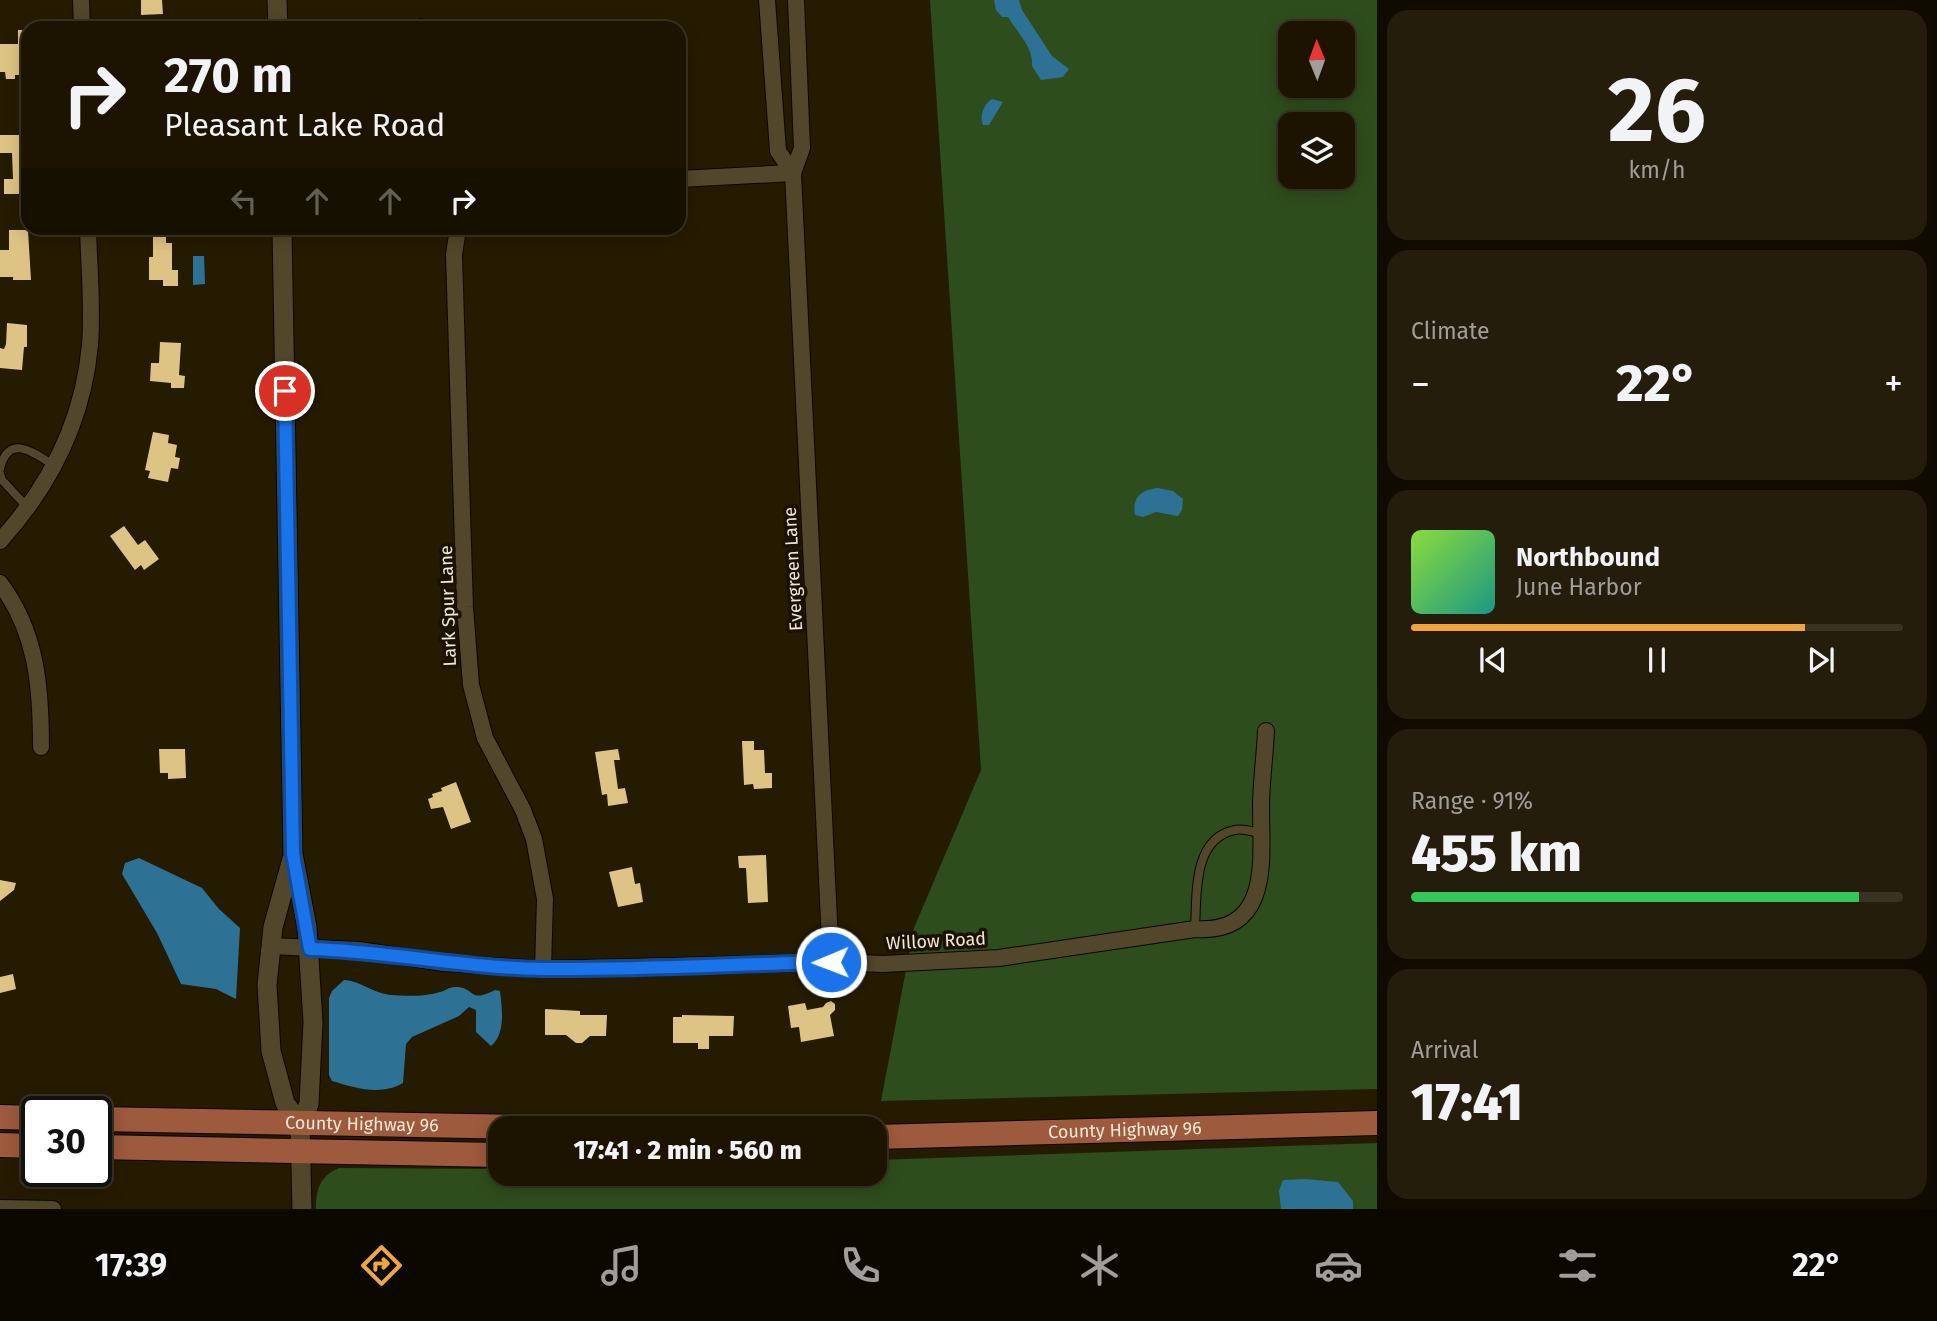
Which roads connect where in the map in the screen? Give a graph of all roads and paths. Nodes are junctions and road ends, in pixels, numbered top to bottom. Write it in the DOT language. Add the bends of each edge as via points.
graph roads {
  1 [pos="81,0"];
  2 [pos="277,0"];
  3 [pos="767,0"];
  4 [pos="796,0"];
  5 [pos="82,21"];
  6 [pos="278,21"];
  7 [pos="793,173"];
  8 [pos="686,179"];
  9 [pos="88,235"];
  10 [pos="282,235"];
  11 [pos="457,235"];
  12 [pos="55,466"];
  13 [pos="0,472"];
  14 [pos="28,508"];
  15 [pos="0,541"];
  16 [pos="0,583"];
  17 [pos="1266,731"];
  18 [pos="41,747"];
  19 [pos="1262,834"];
  20 [pos="293,854"];
  21 [pos="1195,929"];
  22 [pos="270,947"];
  23 [pos="310,949"];
  24 [pos="831,962"];
  25 [pos="543,969"];
  26 [pos="0,1117"];
  27 [pos="21,1118"];
  28 [pos="112,1119"];
  29 [pos="1377,1122"];
  30 [pos="300,1124"];
  31 [pos="488,1127"];
  32 [pos="887,1137"];
  33 [pos="0,1145"];
  34 [pos="21,1146"];
  35 [pos="112,1147"];
  36 [pos="302,1153"];
  37 [pos="488,1155"];
  38 [pos="0,1208"];
  39 [pos="53,1209"];
  40 [pos="302,1209"];
  1 -- 5 [label="street"];
  2 -- 6 [label="street"];
  3 -- 7 [label="street, Evergreen Lane" via="778,151"];
  4 -- 7 [label="street, Evergreen Lane" via="802,148"];
  7 -- 8 [label="street"];
  7 -- 24 [label="street, Evergreen Lane"];
  9 -- 12 [label="street" via="86,377"];
  10 -- 20 [label="street"];
  11 -- 25 [label="street, Lark Spur Lane" via="454,255 471,685 485,738 534,839 545,899"];
  12 -- 13 [label="lane" via="16,448 2,460"];
  12 -- 14 [label="street"];
  13 -- 14 [label="lane"];
  14 -- 15 [label="street"];
  16 -- 18 [label="street" via="18,612 36,660"];
  17 -- 19 [label="street, Willow Road"];
  19 -- 21 [label="street, Willow Road" via="1258,887 1251,906 1231,923"];
  19 -- 21 [label="lane" via="1236,829 1218,837 1205,851"];
  20 -- 22 [label="street"];
  20 -- 23 [label="street"];
  21 -- 24 [label="street, Willow Road" via="953,962"];
  22 -- 23 [label="street, Willow Road"];
  22 -- 30 [label="street" via="271,1052 285,1103"];
  23 -- 25 [label="street, Willow Road"];
  23 -- 30 [label="street" via="313,1050 309,1104"];
  24 -- 25 [label="street, Willow Road"];
  26 -- 27 [label="main road"];
  28 -- 30 [label="main road, County Highway 96"];
  29 -- 32 [label="main road, County Highway 96"];
  30 -- 31 [label="main road, County Highway 96"];
  30 -- 36 [label="street"];
  33 -- 34 [label="main road"];
  35 -- 36 [label="main road, County Highway 96"];
  36 -- 37 [label="main road, County Highway 96"];
  36 -- 40 [label="street"];
  38 -- 39 [label="street"];
}
